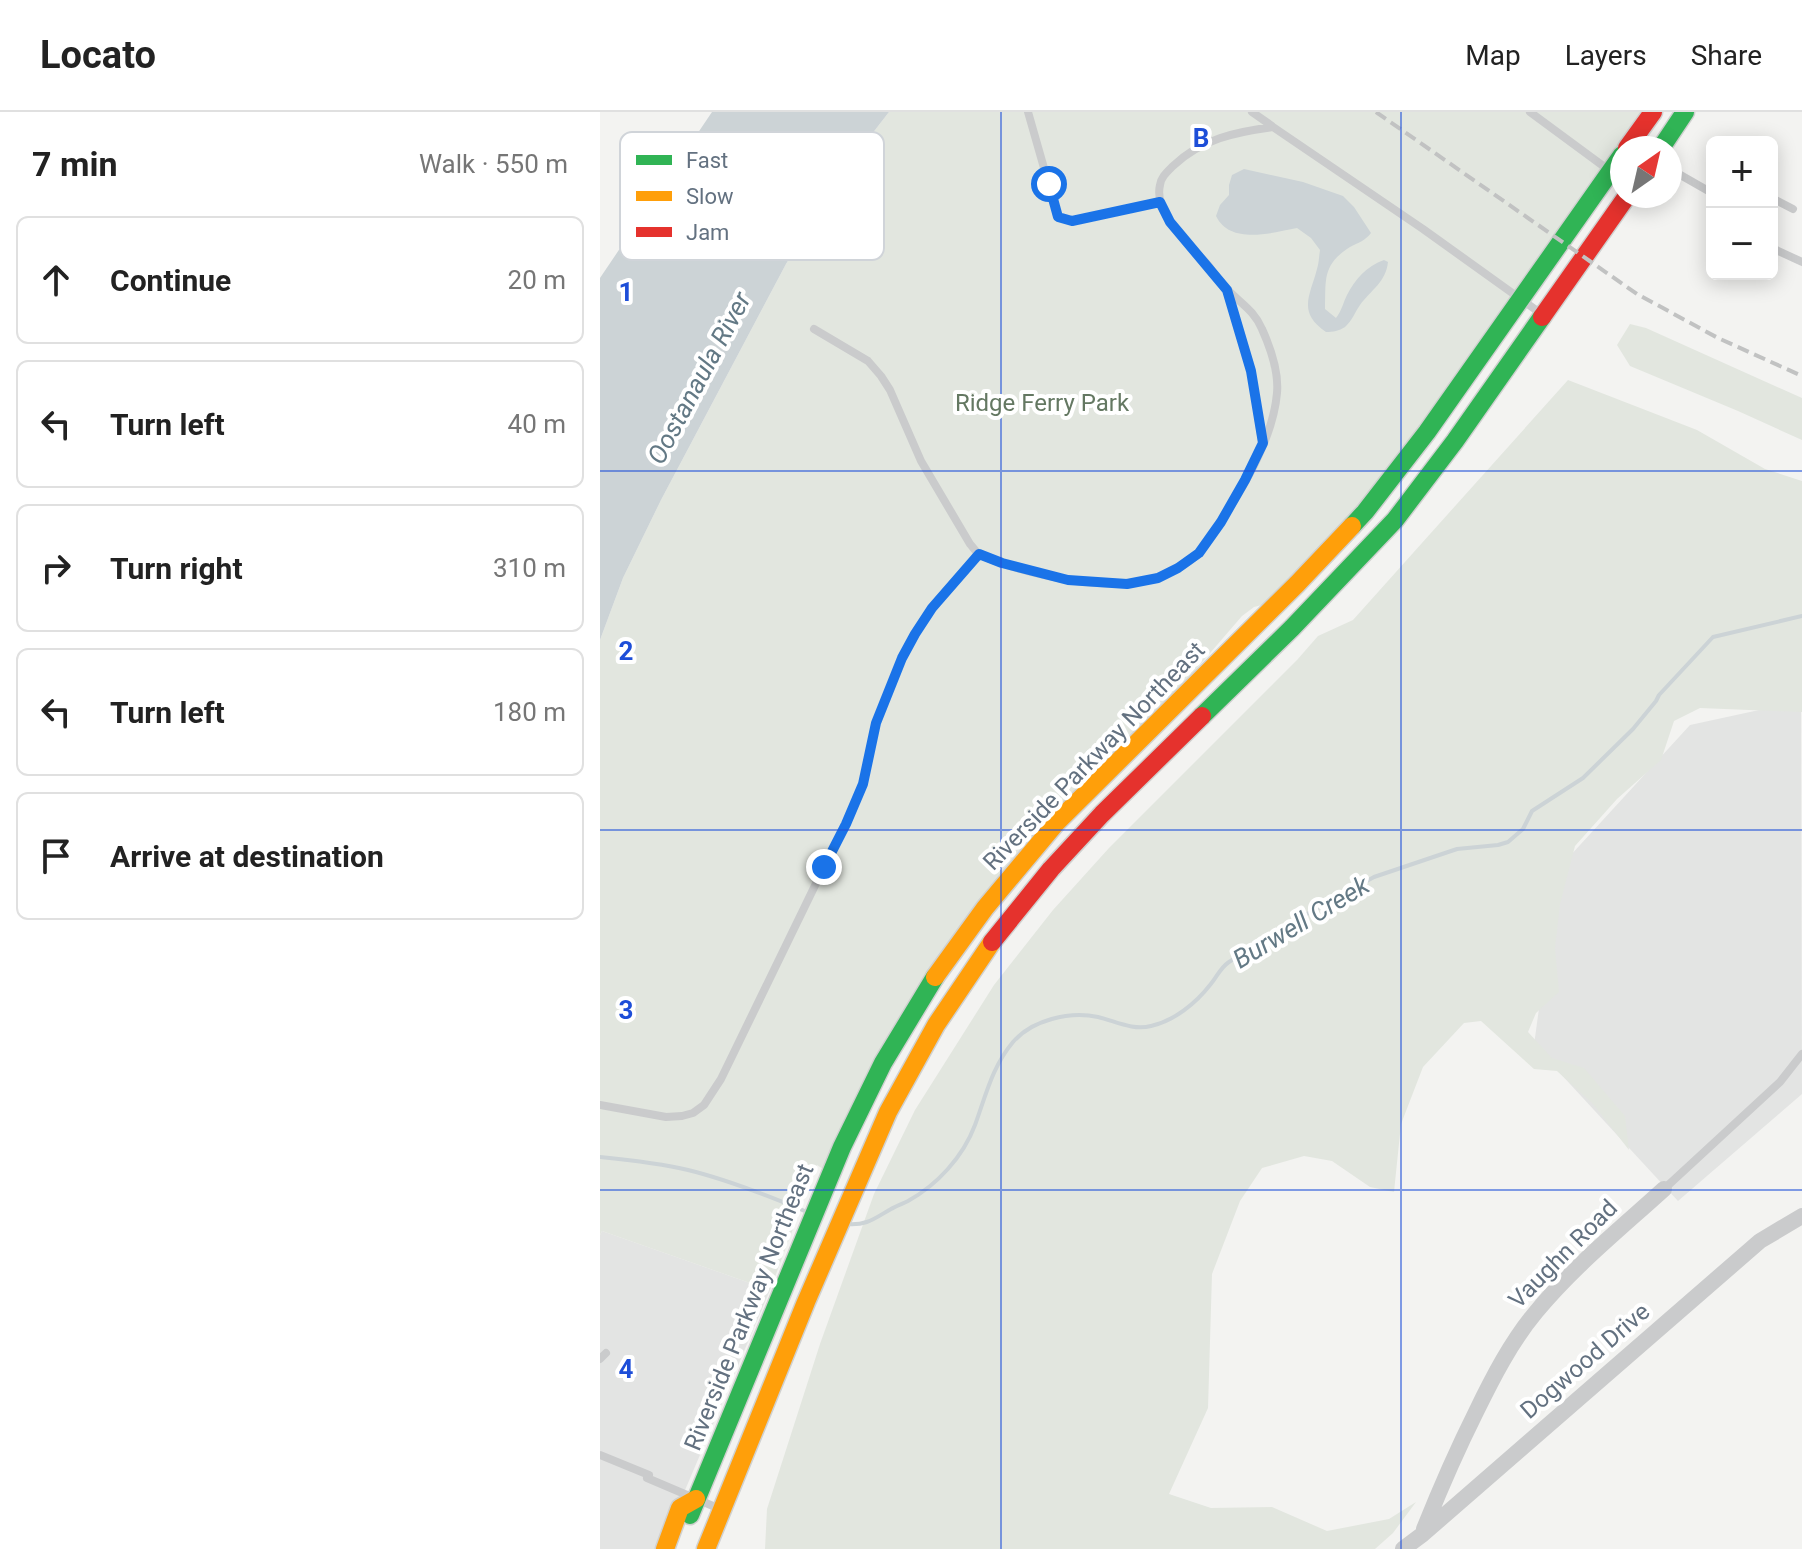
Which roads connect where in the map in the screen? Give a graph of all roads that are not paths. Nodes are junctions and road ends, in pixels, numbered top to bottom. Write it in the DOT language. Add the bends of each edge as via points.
graph roads {
  1 [pos="1028,112"];
  2 [pos="1252,112"];
  3 [pos="1530,112"];
  4 [pos="1653,112"];
  5 [pos="1685,112"];
  6 [pos="1273,127"];
  7 [pos="1636,136"];
  8 [pos="1669,136"];
  9 [pos="1610,170"];
  10 [pos="1610,172"];
  11 [pos="1682,176"];
  12 [pos="1706,190"];
  13 [pos="1778,201"];
  14 [pos="1160,202"];
  15 [pos="1619,208"];
  16 [pos="1793,209"];
  17 [pos="1778,251"];
  18 [pos="1802,262"];
  19 [pos="1227,290"];
  20 [pos="1521,300"];
  21 [pos="1543,316"];
  22 [pos="814,329"];
  23 [pos="1263,443"];
  24 [pos="979,554"];
  25 [pos="1279,602"];
  26 [pos="1298,621"];
  27 [pos="1802,1054"];
  28 [pos="600,1105"];
  29 [pos="1664,1189"];
  30 [pos="1802,1216"];
  31 [pos="600,1455"];
  32 [pos="696,1499"];
  33 [pos="721,1510"];
  34 [pos="1423,1534"];
  35 [pos="665,1549"];
  36 [pos="676,1549"];
  37 [pos="706,1549"];
  38 [pos="1403,1549"];
  1 -- 14 [label="lane" via="1058,217 1072,221"];
  2 -- 6 [label="lane"];
  3 -- 9 [label="lane"];
  4 -- 7 [label="main road"];
  5 -- 8 [label="main road"];
  6 -- 14 [label="lane" via="1233,133 1198,147 1164,175"];
  6 -- 20 [label="lane"];
  10 -- 20 [label="main road, Riverside Parkway Northeast"];
  11 -- 12 [label="lane"];
  13 -- 16 [label="lane"];
  14 -- 19 [label="lane" via="1170,222"];
  15 -- 21 [label="main road, Riverside Parkway Northeast"];
  17 -- 18 [label="lane"];
  19 -- 23 [label="lane" via="1251,371"];
  19 -- 23 [label="lane" via="1261,325 1276,370 1274,411"];
  20 -- 21 [label="lane"];
  20 -- 25 [label="main road, Riverside Parkway Northeast" via="1398,472"];
  21 -- 26 [label="main road, Riverside Parkway Northeast" via="1395,520"];
  22 -- 24 [label="lane" via="868,361 881,376 930,479"];
  23 -- 24 [label="lane" via="1199,553 1158,578 1127,584 1068,580"];
  24 -- 28 [label="lane" via="932,608 902,658 846,824 704,1105 693,1113 666,1117"];
  25 -- 26 [label="lane"];
  25 -- 32 [label="main road, Riverside Parkway Northeast" via="1089,789 1022,860 962,936 861,1106"];
  26 -- 33 [label="main road, Riverside Parkway Northeast" via="1051,869 991,943 936,1025 858,1179"];
  27 -- 29 [label="lane, Vaughn Road" via="1780,1082"];
  29 -- 34 [label="street, Vaughn Road" via="1558,1287 1514,1341 1465,1435"];
  30 -- 34 [label="street, Dogwood Drive" via="1760,1241"];
  31 -- 32 [label="lane"];
  32 -- 33 [label="lane"];
  32 -- 35 [label="main road" via="680,1508"];
  32 -- 36 [label="main road, Riverside Parkway Northeast"];
  33 -- 37 [label="main road, Riverside Parkway Northeast"];
  34 -- 38 [label="street, Dogwood Drive"];
}
